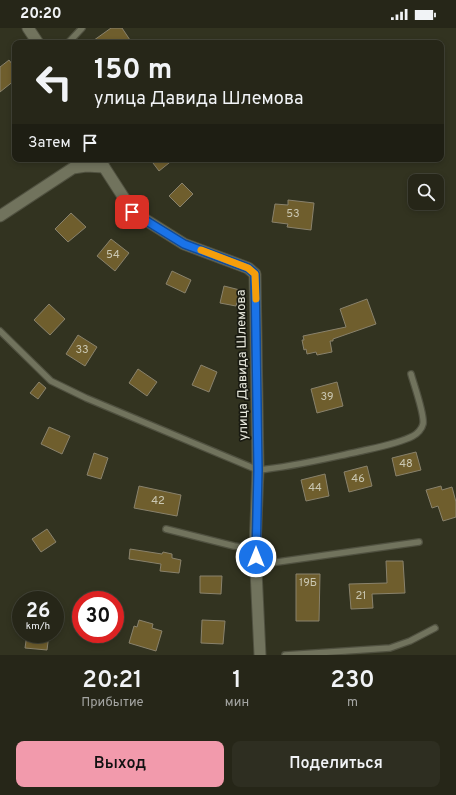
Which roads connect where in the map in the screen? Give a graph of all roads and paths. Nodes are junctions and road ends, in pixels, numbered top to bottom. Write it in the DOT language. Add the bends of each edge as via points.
graph roads {
  1 [pos="28,28"];
  2 [pos="82,28"];
  3 [pos="36,40"];
  4 [pos="71,40"];
  5 [pos="102,163"];
  6 [pos="0,216"];
  7 [pos="0,331"];
  8 [pos="411,374"];
  9 [pos="258,470"];
  10 [pos="166,529"];
  11 [pos="419,542"];
  12 [pos="255,549"];
  13 [pos="256,565"];
  14 [pos="435,628"];
  15 [pos="260,655"];
  16 [pos="285,655"];
  1 -- 3 [label="street"];
  2 -- 4 [label="lane"];
  5 -- 6 [label="street" via="73,168"];
  5 -- 9 [label="street, улица Давида Шлемова" via="132,212 184,244 248,268 255,274"];
  7 -- 9 [label="lane" via="51,381"];
  8 -- 9 [label="lane" via="423,416 423,425 414,436 314,462"];
  9 -- 12 [label="street, улица Давида Шлемова"];
  10 -- 12 [label="lane"];
  11 -- 13 [label="lane"];
  12 -- 13 [label="street, улица Давида Шлемова"];
  13 -- 15 [label="street, улица Давида Шлемова"];
  14 -- 16 [label="lane" via="390,648"];
}
